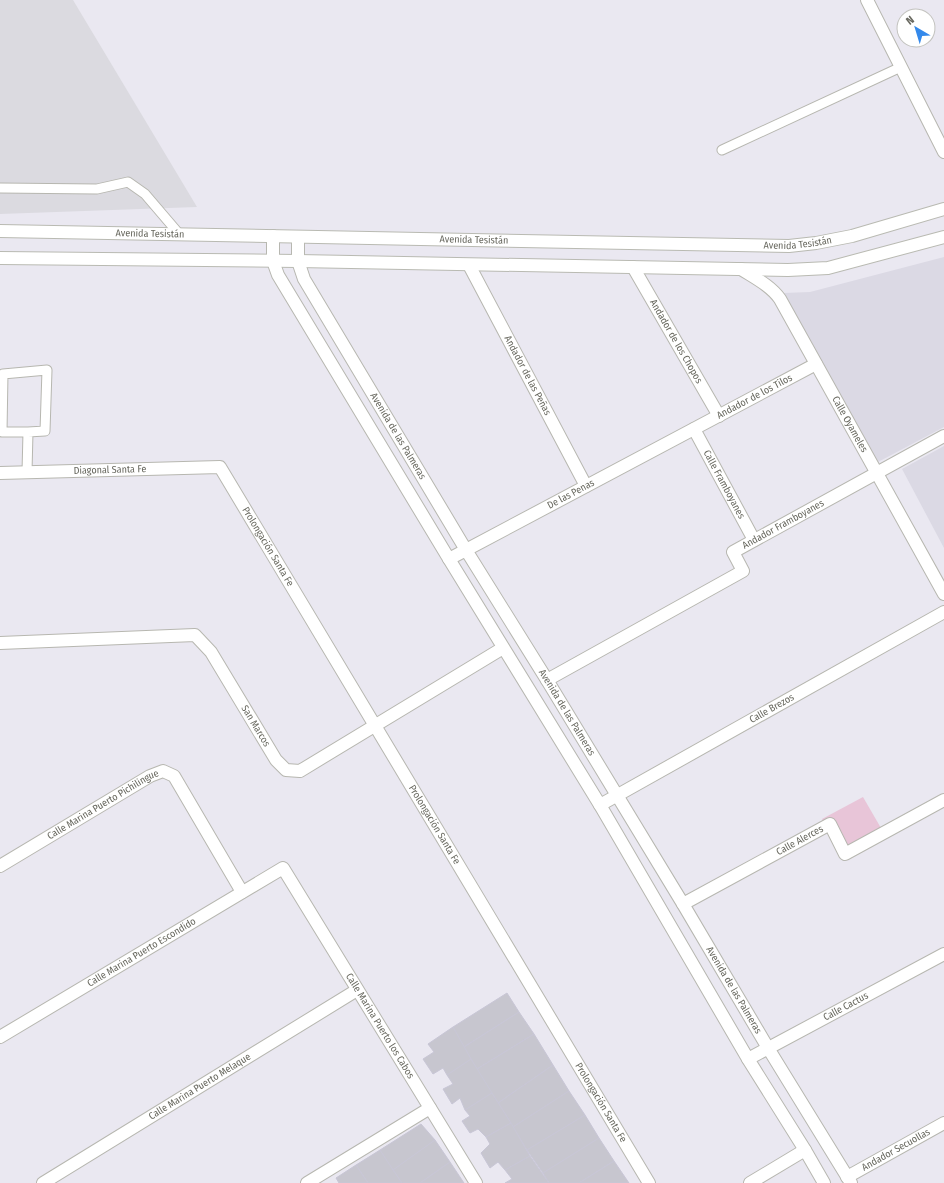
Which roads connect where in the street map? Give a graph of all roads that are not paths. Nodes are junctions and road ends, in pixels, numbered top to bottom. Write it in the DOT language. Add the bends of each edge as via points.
graph roads {
  1 [pos="867,0"];
  2 [pos="901,67"];
  3 [pos="722,150"];
  4 [pos="944,152"];
  5 [pos="0,188"];
  6 [pos="944,209"];
  7 [pos="0,231"];
  8 [pos="180,234"];
  9 [pos="273,236"];
  10 [pos="298,237"];
  11 [pos="944,238"];
  12 [pos="0,258"];
  13 [pos="273,261"];
  14 [pos="298,261"];
  15 [pos="469,265"];
  16 [pos="633,267"];
  17 [pos="741,269"];
  18 [pos="816,364"];
  19 [pos="719,416"];
  20 [pos="694,429"];
  21 [pos="28,432"];
  22 [pos="944,436"];
  23 [pos="220,467"];
  24 [pos="27,472"];
  25 [pos="0,473"];
  26 [pos="876,473"];
  27 [pos="586,486"];
  28 [pos="754,540"];
  29 [pos="466,550"];
  30 [pos="449,559"];
  31 [pos="944,594"];
  32 [pos="944,612"];
  33 [pos="0,643"];
  34 [pos="503,648"];
  35 [pos="548,680"];
  36 [pos="375,726"];
  37 [pos="617,795"];
  38 [pos="944,800"];
  39 [pos="600,805"];
  40 [pos="0,866"];
  41 [pos="283,868"];
  42 [pos="242,892"];
  43 [pos="683,904"];
  44 [pos="944,954"];
  45 [pos="357,990"];
  46 [pos="0,1037"];
  47 [pos="768,1048"];
  48 [pos="748,1059"];
  49 [pos="430,1108"];
  50 [pos="944,1123"];
  51 [pos="805,1150"];
  52 [pos="849,1180"];
  53 [pos="43,1183"];
  54 [pos="307,1183"];
  55 [pos="476,1183"];
  56 [pos="649,1183"];
  57 [pos="750,1183"];
  58 [pos="824,1183"];
  1 -- 2 [label="street"];
  2 -- 3 [label="lane"];
  2 -- 4 [label="street"];
  5 -- 8 [label="lane" via="97,189 128,182 145,194"];
  6 -- 10 [label="street, Avenida Tesistán" via="852,236 789,246"];
  7 -- 8 [label="street, Avenida Tesistán"];
  8 -- 9 [label="street, Avenida Tesistán"];
  9 -- 10 [label="street, Avenida Tesistán"];
  9 -- 13 [label="street"];
  10 -- 14 [label="street, Avenida de las Palmeras"];
  11 -- 17 [label="street" via="828,268"];
  12 -- 13 [label="street"];
  13 -- 14 [label="street"];
  13 -- 30 [label="street, Avenida de las Palmeras" via="278,275"];
  14 -- 15 [label="street"];
  14 -- 29 [label="street, Avenida de las Palmeras" via="304,279"];
  15 -- 16 [label="street"];
  15 -- 27 [label="street, Andador de las Peñas"];
  16 -- 17 [label="street"];
  16 -- 19 [label="street, Andador de los Chopos"];
  17 -- 18 [label="street, Calle Oyameles" via="776,293"];
  18 -- 19 [label="street, Andador de los Tilos"];
  18 -- 26 [label="street, Calle Oyameles"];
  19 -- 20 [label="street, Andador de los Tilos"];
  20 -- 27 [label="street, De las Penas"];
  20 -- 28 [label="street, Calle Framboyanes"];
  21 -- 21 [label="lane" via="45,432 47,370 3,374 2,432"];
  21 -- 24 [label="lane"];
  22 -- 26 [label="street, Andador Framboyanes"];
  23 -- 24 [label="street, Diagonal Santa Fe"];
  23 -- 36 [label="street, Prolongación Santa Fe"];
  24 -- 25 [label="street, Diagonal Santa Fe"];
  26 -- 28 [label="street, Andador Framboyanes"];
  26 -- 31 [label="street, Calle Oyameles"];
  27 -- 29 [label="street, De las Penas"];
  28 -- 35 [label="street, Andador Framboyanes" via="733,552 743,571"];
  29 -- 30 [label="street, De las Penas"];
  29 -- 35 [label="street, Avenida de las Palmeras"];
  30 -- 34 [label="street, Avenida de las Palmeras"];
  32 -- 37 [label="street, Calle Brezos"];
  33 -- 36 [label="street, San Marcos" via="195,635 211,652 276,760 286,770 300,771"];
  34 -- 36 [label="street, San Marcos"];
  34 -- 39 [label="street, Avenida de las Palmeras"];
  35 -- 37 [label="street, Avenida de las Palmeras"];
  36 -- 56 [label="street, Prolongación Santa Fe"];
  37 -- 39 [label="street, Calle Brezos"];
  37 -- 43 [label="street, Avenida de las Palmeras"];
  38 -- 43 [label="street, Calle Alerces" via="845,854 830,824"];
  39 -- 48 [label="street, Avenida de las Palmeras"];
  40 -- 42 [label="street, Calle Marina Puerto Pichilingue" via="150,776 163,771 174,776"];
  41 -- 42 [label="street, Calle Marina Puerto Escondido"];
  41 -- 45 [label="street, Calle Marina Puerto los Cabos"];
  42 -- 46 [label="street, Calle Marina Puerto Escondido"];
  43 -- 47 [label="street, Avenida de las Palmeras"];
  44 -- 47 [label="street, Calle Cactus"];
  45 -- 49 [label="street, Calle Marina Puerto los Cabos"];
  45 -- 53 [label="street, Calle Marina Puerto Melaque"];
  47 -- 48 [label="street, Calle Cactus"];
  47 -- 52 [label="street, Avenida de las Palmeras"];
  48 -- 51 [label="street, Avenida de las Palmeras"];
  49 -- 54 [label="street"];
  49 -- 55 [label="street, Calle Marina Puerto los Cabos"];
  50 -- 52 [label="street, Andador Secuollas"];
  51 -- 57 [label="street"];
  51 -- 58 [label="street, Avenida de las Palmeras"];
}
